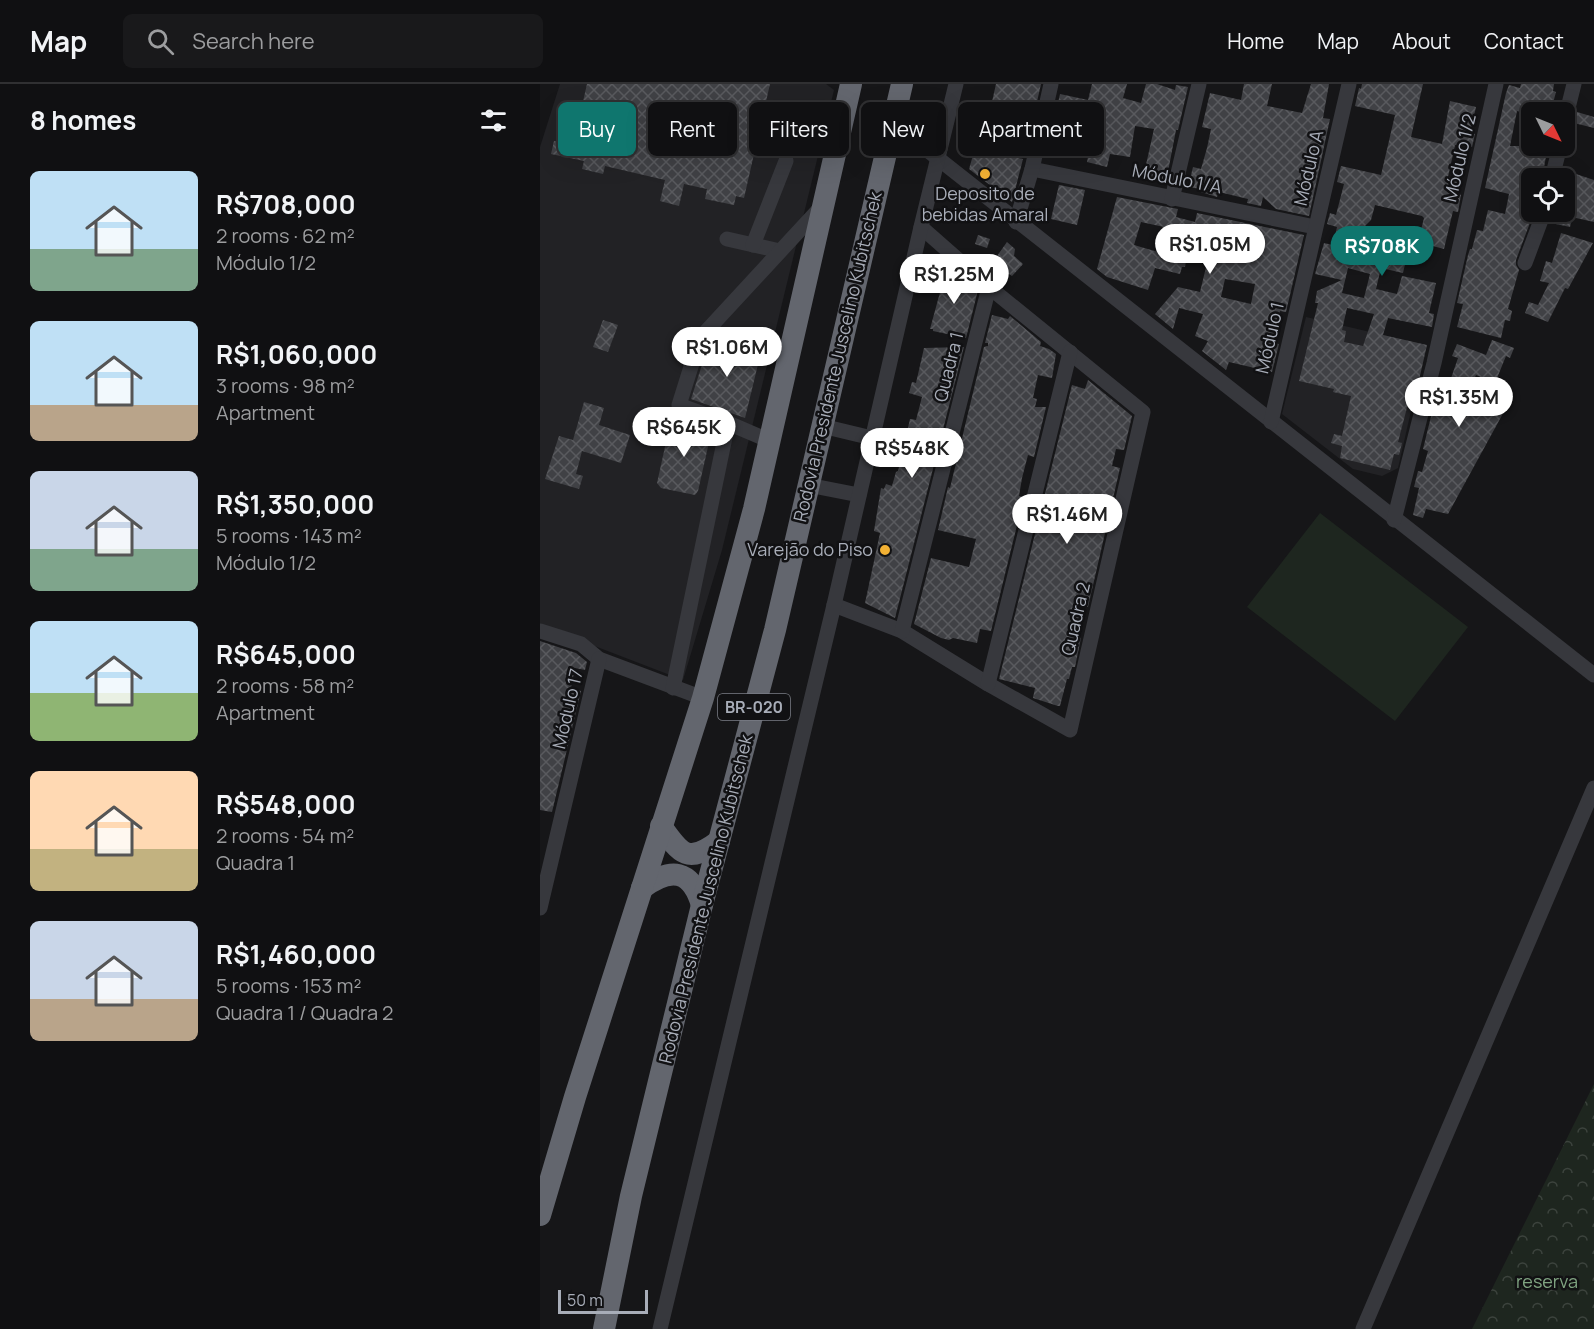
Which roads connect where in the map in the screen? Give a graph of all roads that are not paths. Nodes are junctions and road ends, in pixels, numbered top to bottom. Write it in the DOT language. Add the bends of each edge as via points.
graph roads {
  1 [pos="851,84"];
  2 [pos="902,84"];
  3 [pos="956,84"];
  4 [pos="1052,84"];
  5 [pos="1199,84"];
  6 [pos="1349,84"];
  7 [pos="1496,84"];
  8 [pos="1574,84"];
  9 [pos="898,102"];
  10 [pos="1570,102"];
  11 [pos="885,156"];
  12 [pos="934,156"];
  13 [pos="939,160"];
  14 [pos="786,161"];
  15 [pos="1032,169"];
  16 [pos="1172,199"];
  17 [pos="824,203"];
  18 [pos="1016,222"];
  19 [pos="1540,222"];
  20 [pos="921,227"];
  21 [pos="1316,227"];
  22 [pos="727,239"];
  23 [pos="753,245"];
  24 [pos="780,251"];
  25 [pos="1525,262"];
  26 [pos="989,287"];
  27 [pos="1070,352"];
  28 [pos="1270,422"];
  29 [pos="728,423"];
  30 [pos="822,426"];
  31 [pos="872,438"];
  32 [pos="770,441"];
  33 [pos="808,485"];
  34 [pos="859,495"];
  35 [pos="1394,520"];
  36 [pos="834,605"];
  37 [pos="540,631"];
  38 [pos="902,631"];
  39 [pos="600,659"];
  40 [pos="1594,675"];
  41 [pos="988,684"];
  42 [pos="674,688"];
  43 [pos="703,698"];
  44 [pos="1594,788"];
  45 [pos="661,826"];
  46 [pos="720,840"];
  47 [pos="642,888"];
  48 [pos="702,905"];
  49 [pos="540,908"];
  50 [pos="540,1215"];
  51 [pos="604,1329"];
  52 [pos="660,1329"];
  53 [pos="1363,1329"];
  1 -- 17 [label="highway, BR-020"];
  2 -- 9 [label="highway, Rodovia Presidente Juscelino Kubitschek / BR-020"];
  3 -- 13 [label="street"];
  4 -- 15 [label="street"];
  5 -- 16 [label="street"];
  6 -- 21 [label="street, Módulo A"];
  7 -- 35 [label="street, Módulo 1/2" via="1434,363"];
  8 -- 10 [label="street"];
  11 -- 30 [label="highway, Rodovia Presidente Juscelino Kubitschek / BR-020"];
  12 -- 13 [label="street"];
  13 -- 18 [label="street"];
  13 -- 20 [label="street"];
  14 -- 23 [label="street"];
  15 -- 16 [label="street, Módulo 1/A"];
  15 -- 18 [label="street"];
  16 -- 21 [label="street, Módulo 1/A"];
  17 -- 24 [label="street"];
  17 -- 32 [label="highway, BR-020"];
  18 -- 28 [label="street"];
  19 -- 25 [label="street"];
  20 -- 26 [label="street"];
  20 -- 31 [label="street"];
  21 -- 28 [label="street, Módulo 1"];
  22 -- 23 [label="street"];
  23 -- 24 [label="street"];
  24 -- 29 [label="street" via="700,338 679,405"];
  26 -- 27 [label="street"];
  26 -- 38 [label="street, Quadra 1"];
  27 -- 41 [label="street"];
  27 -- 41 [label="street, Quadra 2" via="1143,412 1070,730"];
  28 -- 35 [label="street"];
  29 -- 32 [label="street"];
  29 -- 42 [label="street"];
  30 -- 31 [label="street"];
  30 -- 33 [label="highway, Rodovia Presidente Juscelino Kubitschek / BR-020"];
  31 -- 34 [label="street"];
  32 -- 43 [label="highway, BR-020"];
  33 -- 34 [label="street"];
  33 -- 46 [label="highway, Rodovia Presidente Juscelino Kubitschek / BR-020"];
  34 -- 36 [label="street"];
  35 -- 40 [label="street"];
  36 -- 38 [label="street"];
  36 -- 52 [label="street"];
  37 -- 39 [label="street" via="581,644"];
  38 -- 41 [label="street"];
  39 -- 42 [label="street"];
  39 -- 49 [label="street, Módulo 17"];
  42 -- 43 [label="street"];
  43 -- 45 [label="highway, BR-020"];
  44 -- 53 [label="street"];
  45 -- 46 [label="highway" via="682,852 694,855"];
  45 -- 47 [label="highway, BR-020"];
  46 -- 48 [label="highway, Rodovia Presidente Juscelino Kubitschek / BR-020"];
  47 -- 48 [label="highway" via="665,875 683,875 698,891"];
  47 -- 50 [label="highway, BR-020"];
  48 -- 51 [label="highway, Rodovia Presidente Juscelino Kubitschek / BR-020" via="631,1196"];
}
